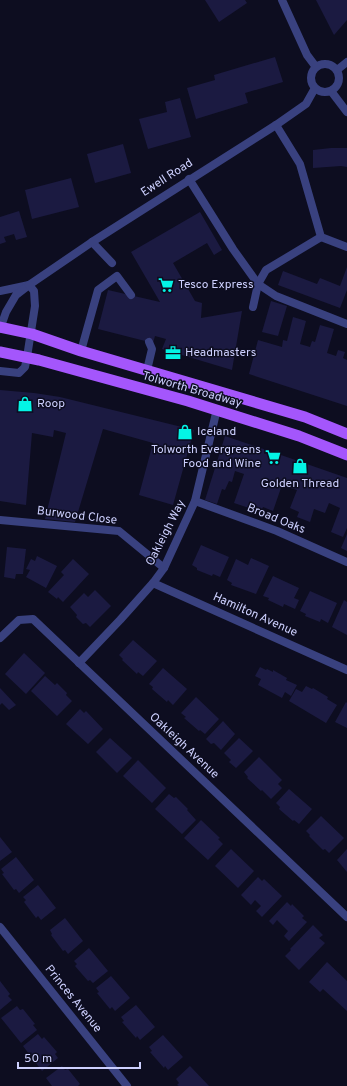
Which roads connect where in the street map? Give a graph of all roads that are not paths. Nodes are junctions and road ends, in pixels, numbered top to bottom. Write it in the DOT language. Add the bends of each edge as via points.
graph roads {
  1 [pos="282,0"];
  2 [pos="347,62"];
  3 [pos="316,67"];
  4 [pos="337,70"];
  5 [pos="315,88"];
  6 [pos="331,92"];
  7 [pos="347,112"];
  8 [pos="276,125"];
  9 [pos="189,179"];
  10 [pos="321,237"];
  11 [pos="92,242"];
  12 [pos="347,247"];
  13 [pos="112,263"];
  14 [pos="258,284"];
  15 [pos="28,285"];
  16 [pos="0,291"];
  17 [pos="131,295"];
  18 [pos="252,307"];
  19 [pos="347,324"];
  20 [pos="0,328"];
  21 [pos="32,334"];
  22 [pos="149,342"];
  23 [pos="81,350"];
  24 [pos="0,352"];
  25 [pos="27,357"];
  26 [pos="147,370"];
  27 [pos="0,371"];
  28 [pos="217,409"];
  29 [pos="347,434"];
  30 [pos="347,455"];
  31 [pos="196,501"];
  32 [pos="0,520"];
  33 [pos="347,562"];
  34 [pos="164,568"];
  35 [pos="153,583"];
  36 [pos="0,638"];
  37 [pos="79,663"];
  38 [pos="347,670"];
  39 [pos="347,917"];
  40 [pos="0,927"];
  41 [pos="127,1086"];
  1 -- 3 [label="street" via="307,55"];
  2 -- 4 [label="street"];
  3 -- 4 [label="street" via="323,64"];
  3 -- 5 [label="street" via="311,75"];
  4 -- 6 [label="street" via="338,85"];
  5 -- 6 [label="street" via="321,92"];
  5 -- 8 [label="street, Ewell Road" via="306,104"];
  6 -- 7 [label="street"];
  8 -- 9 [label="street, Ewell Road"];
  8 -- 10 [label="street" via="300,164"];
  9 -- 11 [label="street, Ewell Road"];
  9 -- 14 [label="street" via="233,250"];
  10 -- 12 [label="street"];
  10 -- 14 [label="street" via="266,270"];
  11 -- 13 [label="street"];
  11 -- 15 [label="street, Ewell Road"];
  14 -- 18 [label="street"];
  14 -- 19 [label="street" via="276,296"];
  15 -- 16 [label="street"];
  15 -- 20 [label="street, Ewell Road" via="16,295"];
  15 -- 21 [label="street" via="34,291"];
  17 -- 23 [label="street" via="117,276 98,290"];
  20 -- 21 [label="main road, Ewell Road"];
  21 -- 23 [label="main road, Tolworth Broadway"];
  21 -- 25 [label="street"];
  22 -- 26 [label="street" via="152,348"];
  23 -- 26 [label="main road, Tolworth Broadway"];
  24 -- 25 [label="main road"];
  25 -- 27 [label="street" via="25,368 19,373"];
  25 -- 28 [label="main road, Tolworth Broadway"];
  26 -- 29 [label="main road, Tolworth Broadway" via="305,417"];
  28 -- 30 [label="main road, Tolworth Broadway"];
  28 -- 31 [label="street, Oakleigh Way"];
  31 -- 33 [label="street, Broad Oaks" via="277,531"];
  31 -- 34 [label="street, Oakleigh Way"];
  32 -- 34 [label="street, Burwood Close" via="119,531"];
  34 -- 35 [label="street, Oakleigh Way"];
  35 -- 37 [label="street, Oakleigh Way"];
  35 -- 38 [label="street, Hamilton Avenue"];
  36 -- 37 [label="street, Oakleigh Avenue" via="18,620 33,619"];
  37 -- 39 [label="street, Oakleigh Avenue"];
  40 -- 41 [label="street, Princes Avenue"];
}
